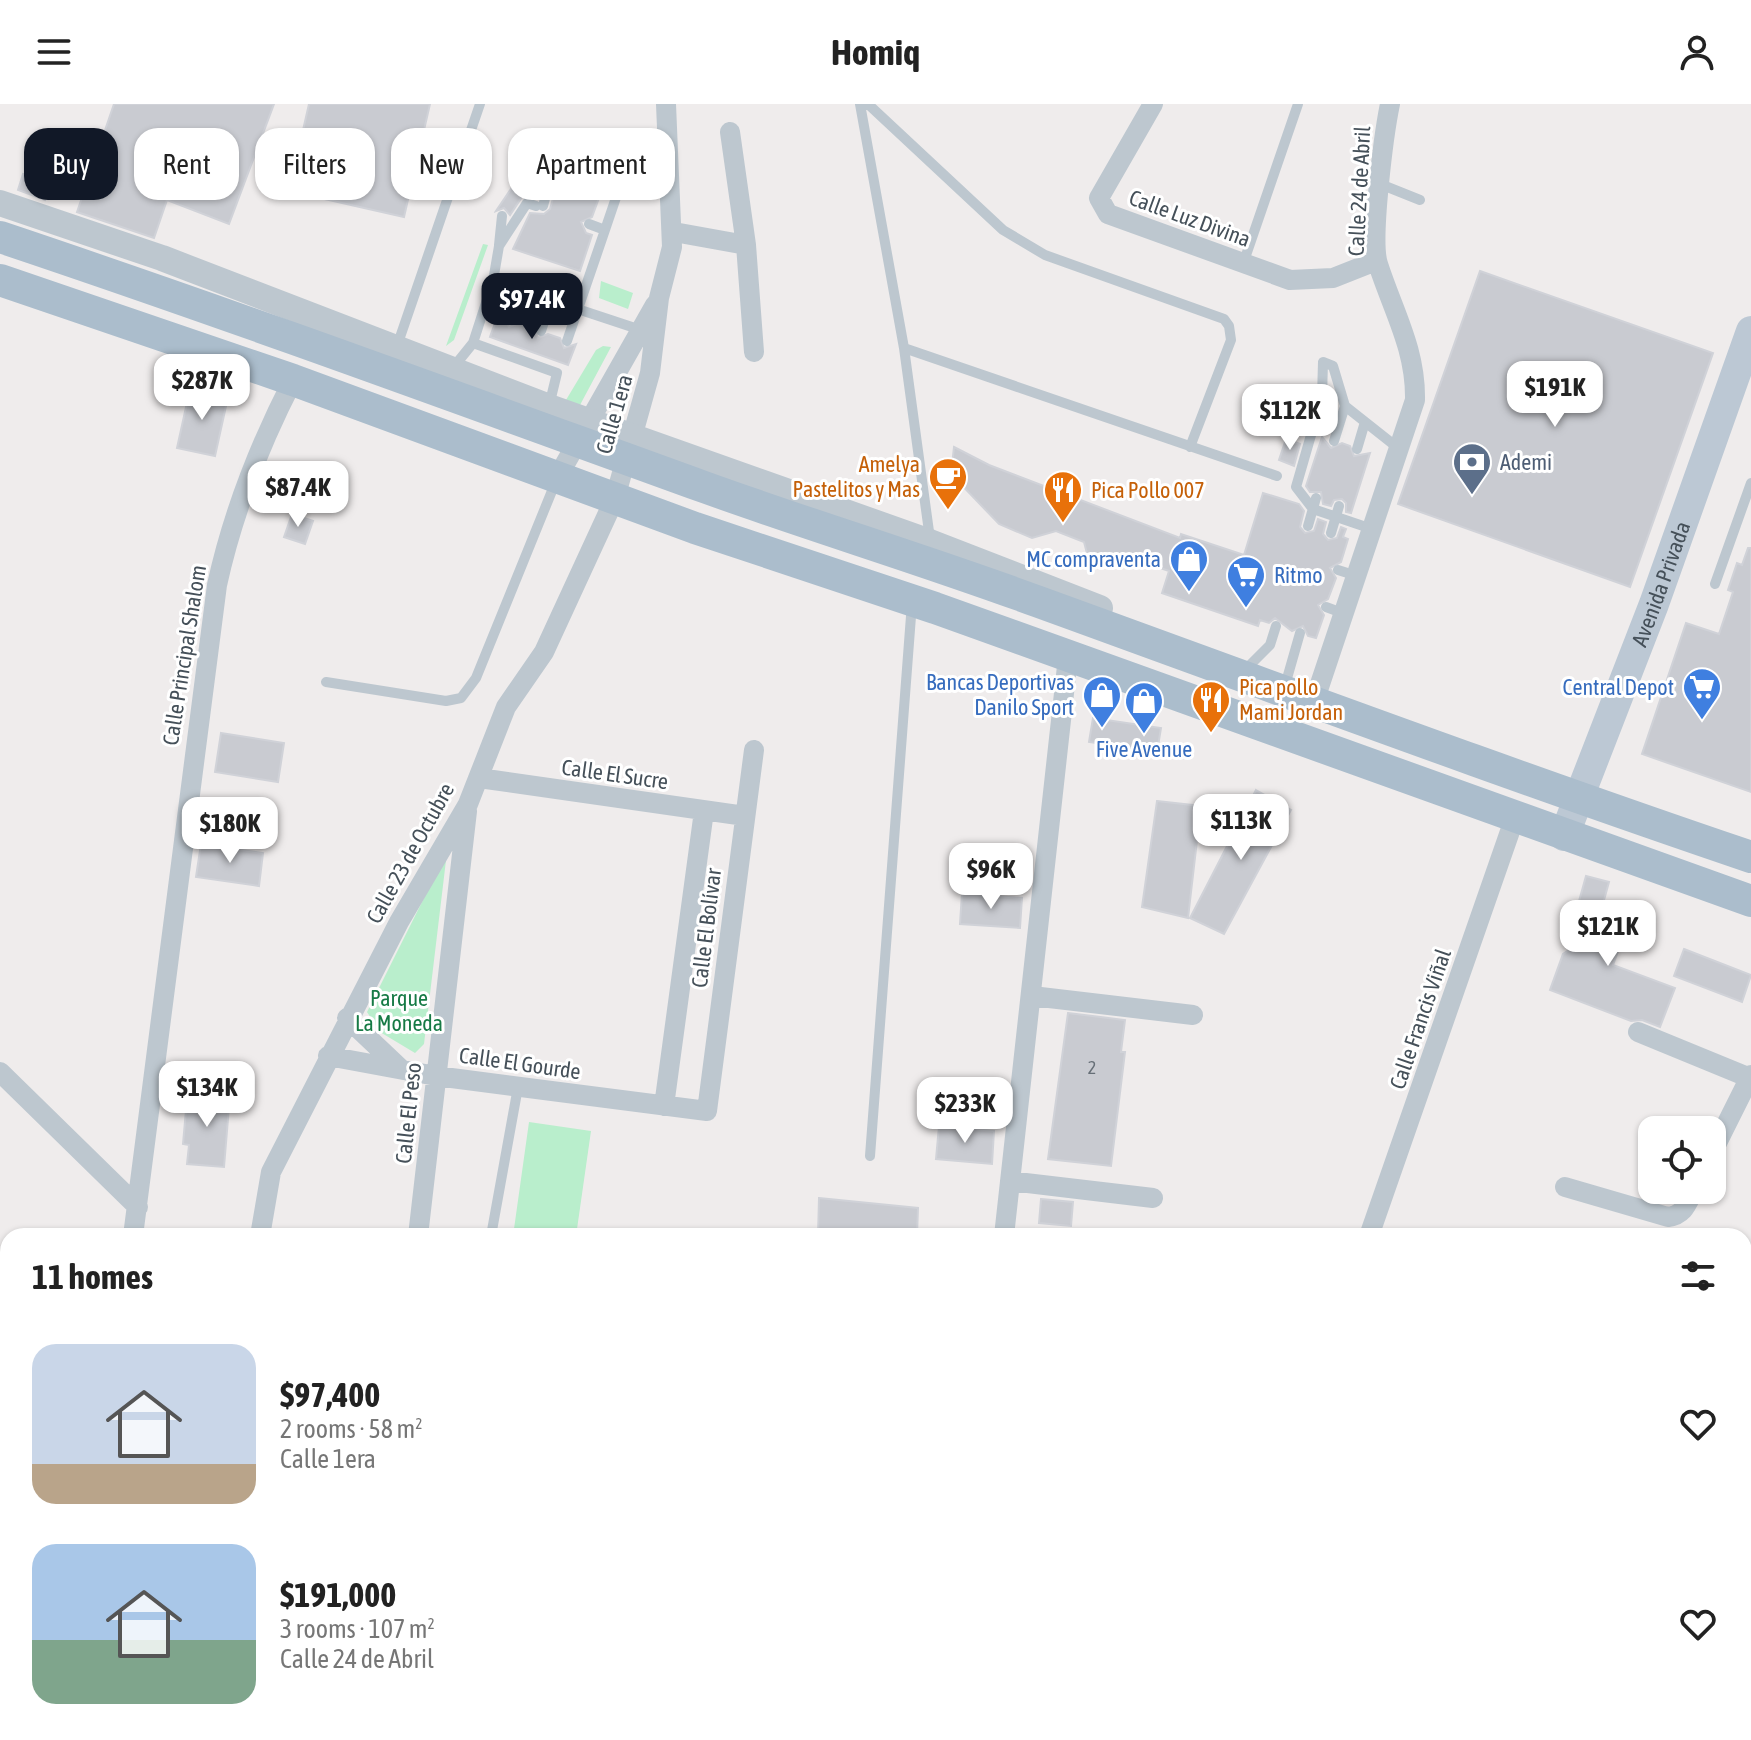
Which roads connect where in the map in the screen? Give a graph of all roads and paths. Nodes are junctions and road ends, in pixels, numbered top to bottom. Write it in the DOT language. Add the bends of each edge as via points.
graph roads {
  1 [pos="480,104"];
  2 [pos="666,104"];
  3 [pos="860,104"];
  4 [pos="868,104"];
  5 [pos="1153,104"];
  6 [pos="1298,104"];
  7 [pos="1390,104"];
  8 [pos="730,132"];
  9 [pos="1380,184"];
  10 [pos="542,200"];
  11 [pos="615,200"];
  12 [pos="1420,200"];
  13 [pos="0,203"];
  14 [pos="502,216"];
  15 [pos="589,224"];
  16 [pos="605,230"];
  17 [pos="674,232"];
  18 [pos="0,237"];
  19 [pos="746,245"];
  20 [pos="499,246"];
  21 [pos="1376,261"];
  22 [pos="1243,264"];
  23 [pos="0,280"];
  24 [pos="493,281"];
  25 [pos="521,290"];
  26 [pos="659,298"];
  27 [pos="551,301"];
  28 [pos="578,310"];
  29 [pos="512,320"];
  30 [pos="641,330"];
  31 [pos="541,331"];
  32 [pos="1749,340"];
  33 [pos="567,341"];
  34 [pos="473,343"];
  35 [pos="396,348"];
  36 [pos="904,348"];
  37 [pos="754,352"];
  38 [pos="445,379"];
  39 [pos="293,380"];
  40 [pos="1345,406"];
  41 [pos="546,417"];
  42 [pos="1365,422"];
  43 [pos="583,430"];
  44 [pos="1334,441"];
  45 [pos="630,446"];
  46 [pos="1190,447"];
  47 [pos="1398,448"];
  48 [pos="1357,449"];
  49 [pos="1277,476"];
  50 [pos="557,478"];
  51 [pos="1751,483"];
  52 [pos="615,498"];
  53 [pos="1314,504"];
  54 [pos="1337,511"];
  55 [pos="1308,526"];
  56 [pos="1373,529"];
  57 [pos="1331,533"];
  58 [pos="932,553"];
  59 [pos="1715,584"];
  60 [pos="912,601"];
  61 [pos="1276,626"];
  62 [pos="1300,633"];
  63 [pos="1068,657"];
  64 [pos="1244,670"];
  65 [pos="326,682"];
  66 [pos="1286,684"];
  67 [pos="1318,690"];
  68 [pos="754,750"];
  69 [pos="479,778"];
  70 [pos="1581,793"];
  71 [pos="468,804"];
  72 [pos="704,811"];
  73 [pos="745,816"];
  74 [pos="1515,817"];
  75 [pos="1564,836"];
  76 [pos="1751,842"];
  77 [pos="1751,857"];
  78 [pos="1751,901"];
  79 [pos="1032,996"];
  80 [pos="1193,1015"];
  81 [pos="347,1018"];
  82 [pos="1638,1032"];
  83 [pos="328,1056"];
  84 [pos="402,1070"];
  85 [pos="0,1072"];
  86 [pos="436,1076"];
  87 [pos="1750,1076"];
  88 [pos="518,1087"];
  89 [pos="664,1106"];
  90 [pos="707,1111"];
  91 [pos="1726,1125"];
  92 [pos="870,1156"];
  93 [pos="1010,1181"];
  94 [pos="1565,1187"];
  95 [pos="1153,1198"];
  96 [pos="1687,1204"];
  97 [pos="138,1207"];
  98 [pos="134,1228"];
  99 [pos="261,1228"];
  100 [pos="419,1228"];
  101 [pos="492,1228"];
  102 [pos="1005,1228"];
  103 [pos="1372,1228"];
  1 -- 35 [label="lane"];
  2 -- 17 [label="street, Calle 1era"];
  3 -- 36 [label="lane"];
  4 -- 46 [label="lane" via="1023,243 1224,319 1231,340"];
  5 -- 22 [label="street, Calle Luz Divina" via="1099,198 1102,208"];
  6 -- 22 [label="lane"];
  7 -- 9 [label="street, Calle 24 de Abril"];
  8 -- 19 [label="street"];
  9 -- 12 [label="lane"];
  9 -- 21 [label="street, Calle 24 de Abril"];
  10 -- 20 [label="lane" via="539,206 527,203"];
  11 -- 16 [label="lane"];
  13 -- 35 [label="street" via="162,258"];
  14 -- 20 [label="lane"];
  15 -- 16 [label="lane"];
  16 -- 28 [label="lane"];
  17 -- 19 [label="street"];
  17 -- 26 [label="street, Calle 1era"];
  18 -- 38 [label="main road"];
  19 -- 37 [label="street"];
  20 -- 24 [label="lane"];
  21 -- 22 [label="street, Calle Luz Divina" via="1355,272 1311,281 1290,280"];
  21 -- 47 [label="street, Calle 24 de Abril" via="1416,371 1415,400"];
  23 -- 39 [label="main road"];
  24 -- 25 [label="lane"];
  24 -- 34 [label="lane"];
  25 -- 27 [label="lane"];
  25 -- 29 [label="lane"];
  26 -- 30 [label="street"];
  26 -- 45 [label="street, Calle 1era" via="650,373"];
  27 -- 28 [label="lane"];
  27 -- 31 [label="lane"];
  28 -- 30 [label="lane"];
  28 -- 33 [label="lane"];
  30 -- 43 [label="street"];
  32 -- 70 [label="main road, Avenida Privada"];
  34 -- 38 [label="lane"];
  34 -- 41 [label="lane" via="503,347 558,368"];
  35 -- 38 [label="street"];
  36 -- 46 [label="lane"];
  36 -- 58 [label="lane"];
  38 -- 41 [label="main road"];
  39 -- 50 [label="main road"];
  39 -- 97 [label="street, Calle Principal Shalom" via="246,480 217,585"];
  40 -- 42 [label="lane"];
  40 -- 44 [label="lane"];
  40 -- 53 [label="lane" via="1333,366 1323,362 1322,397 1296,487"];
  41 -- 43 [label="main road"];
  42 -- 47 [label="lane"];
  42 -- 48 [label="lane"];
  43 -- 45 [label="main road"];
  43 -- 50 [label="street"];
  45 -- 52 [label="street, Calle 1era"];
  45 -- 58 [label="main road"];
  46 -- 49 [label="lane"];
  47 -- 56 [label="street, Calle 24 de Abril"];
  50 -- 52 [label="main road"];
  50 -- 65 [label="lane" via="476,678 461,698 446,701"];
  51 -- 59 [label="lane"];
  52 -- 60 [label="main road"];
  52 -- 69 [label="street, Calle 23 de Octubre" via="544,652 506,707"];
  53 -- 54 [label="lane"];
  53 -- 55 [label="lane"];
  54 -- 56 [label="lane"];
  54 -- 57 [label="lane"];
  56 -- 67 [label="street, Calle 24 de Abril" via="1348,573 1335,611"];
  58 -- 64 [label="main road"];
  60 -- 63 [label="main road"];
  60 -- 92 [label="lane"];
  61 -- 64 [label="lane" via="1270,645"];
  62 -- 66 [label="lane"];
  63 -- 74 [label="main road"];
  63 -- 79 [label="street"];
  64 -- 66 [label="main road"];
  66 -- 67 [label="street"];
  66 -- 70 [label="main road"];
  67 -- 70 [label="street"];
  68 -- 73 [label="street, Calle El Bolívar"];
  69 -- 71 [label="street, Calle 23 de Octubre"];
  69 -- 72 [label="street, Calle El Sucre"];
  70 -- 75 [label="main road, Avenida Privada"];
  70 -- 76 [label="street"];
  70 -- 77 [label="main road"];
  71 -- 81 [label="street, Calle 23 de Octubre"];
  71 -- 86 [label="street, Calle El Peso"];
  72 -- 73 [label="street, Calle El Sucre"];
  72 -- 89 [label="street, Calle El Bolívar"];
  73 -- 90 [label="street, Calle El Bolívar"];
  74 -- 75 [label="main road"];
  74 -- 103 [label="street, Calle Francis Viñal"];
  75 -- 78 [label="main road"];
  79 -- 80 [label="street"];
  79 -- 93 [label="street"];
  81 -- 83 [label="street, Calle 23 de Octubre"];
  81 -- 84 [label="street"];
  82 -- 87 [label="street"];
  83 -- 84 [label="street, Calle El Gourde"];
  83 -- 99 [label="street, Calle 23 de Octubre" via="271,1172"];
  84 -- 86 [label="street, Calle El Gourde"];
  85 -- 97 [label="street"];
  86 -- 88 [label="street, Calle El Gourde"];
  86 -- 100 [label="street, Calle El Peso"];
  87 -- 91 [label="street"];
  88 -- 89 [label="street, Calle El Gourde"];
  88 -- 101 [label="lane"];
  89 -- 90 [label="street, Calle El Gourde"];
  93 -- 95 [label="street"];
  93 -- 102 [label="street"];
  94 -- 96 [label="street" via="1668,1217 1678,1216"];
  97 -- 98 [label="street, Calle Principal Shalom"];
}
